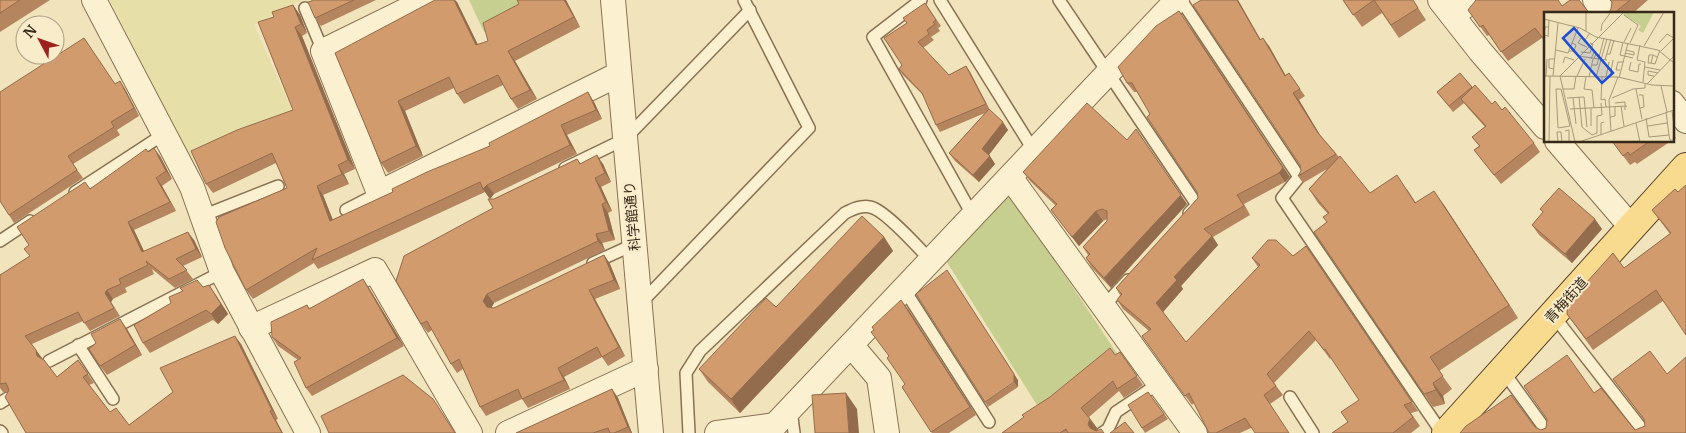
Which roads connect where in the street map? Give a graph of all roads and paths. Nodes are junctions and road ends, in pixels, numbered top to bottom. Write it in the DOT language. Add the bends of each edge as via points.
graph roads {
  1 [pos="94,0"];
  2 [pos="427,0"];
  3 [pos="613,0"];
  4 [pos="921,0"];
  5 [pos="940,0"];
  6 [pos="1059,0"];
  7 [pos="1179,0"];
  8 [pos="1474,0"];
  9 [pos="1595,0"];
  10 [pos="747,5"];
  11 [pos="306,8"];
  12 [pos="1446,8"];
  13 [pos="1604,12"];
  14 [pos="323,51"];
  15 [pos="1109,72"];
  16 [pos="619,74"];
  17 [pos="1674,106"];
  18 [pos="1686,122"];
  19 [pos="1544,126"];
  20 [pos="164,134"];
  21 [pos="625,139"];
  22 [pos="1558,142"];
  23 [pos="1034,151"];
  24 [pos="1686,167"];
  25 [pos="557,172"];
  26 [pos="1010,177"];
  27 [pos="278,186"];
  28 [pos="379,192"];
  29 [pos="66,198"];
  30 [pos="346,210"];
  31 [pos="41,214"];
  32 [pos="202,216"];
  33 [pos="973,216"];
  34 [pos="1178,225"];
  35 [pos="1632,228"];
  36 [pos="0,241"];
  37 [pos="635,244"];
  38 [pos="931,261"];
  39 [pos="583,268"];
  40 [pos="222,272"];
  41 [pos="1134,274"];
  42 [pos="904,289"];
  43 [pos="640,304"];
  44 [pos="1102,308"];
  45 [pos="1553,315"];
  46 [pos="251,328"];
  47 [pos="78,345"];
  48 [pos="851,345"];
  49 [pos="49,361"];
  50 [pos="646,369"];
  51 [pos="1503,372"];
  52 [pos="1158,384"];
  53 [pos="1290,397"];
  54 [pos="113,399"];
  55 [pos="791,409"];
  56 [pos="989,422"];
  57 [pos="308,433"];
  58 [pos="470,433"];
  59 [pos="508,433"];
  60 [pos="651,433"];
  61 [pos="689,433"];
  62 [pos="717,433"];
  63 [pos="794,433"];
  64 [pos="887,433"];
  65 [pos="1102,433"];
  66 [pos="1194,433"];
  67 [pos="1313,433"];
  68 [pos="1442,433"];
  69 [pos="1446,433"];
  70 [pos="1548,433"];
  71 [pos="1645,433"];
  1 -- 20 [label="street"];
  2 -- 14 [label="street"];
  3 -- 16 [label="street, 科学館通り"];
  4 -- 33 [label="lane" via="873,37"];
  5 -- 23 [label="lane"];
  6 -- 15 [label="lane"];
  7 -- 15 [label="street"];
  7 -- 68 [label="lane" via="1299,177 1282,198"];
  8 -- 12 [label="street"];
  9 -- 13 [label="street"];
  10 -- 21 [label="lane"];
  10 -- 43 [label="lane" via="809,128"];
  11 -- 14 [label="lane"];
  12 -- 19 [label="street"];
  14 -- 28 [label="street"];
  15 -- 23 [label="street"];
  15 -- 34 [label="lane" via="1197,205"];
  16 -- 21 [label="street, 科学館通り"];
  16 -- 28 [label="street"];
  17 -- 18 [label="street"];
  20 -- 29 [label="lane"];
  20 -- 32 [label="street" via="192,187"];
  21 -- 25 [label="lane"];
  21 -- 37 [label="street, 科学館通り"];
  22 -- 35 [label="street"];
  23 -- 26 [label="street"];
  24 -- 35 [label="main road, 青梅街道"];
  26 -- 33 [label="street"];
  26 -- 44 [label="street" via="1078,259"];
  27 -- 32 [label="lane"];
  28 -- 30 [label="lane"];
  31 -- 36 [label="lane"];
  32 -- 40 [label="street"];
  33 -- 38 [label="street"];
  35 -- 45 [label="main road, 青梅街道"];
  37 -- 39 [label="lane"];
  37 -- 43 [label="street, 科学館通り"];
  38 -- 42 [label="street"];
  38 -- 61 [label="lane" via="871,206 855,207 845,214 700,351 686,374"];
  40 -- 46 [label="street"];
  40 -- 47 [label="lane"];
  41 -- 44 [label="lane"];
  42 -- 48 [label="street"];
  42 -- 56 [label="lane"];
  43 -- 50 [label="street, 科学館通り"];
  44 -- 52 [label="street"];
  45 -- 51 [label="main road, 青梅街道"];
  45 -- 71 [label="lane"];
  46 -- 57 [label="street"];
  46 -- 58 [label="street" via="375,270"];
  47 -- 49 [label="lane"];
  47 -- 54 [label="lane"];
  48 -- 55 [label="street"];
  48 -- 64 [label="street" via="879,378"];
  50 -- 59 [label="street"];
  50 -- 60 [label="street, 科学館通り"];
  51 -- 69 [label="main road, 青梅街道"];
  51 -- 70 [label="lane"];
  52 -- 65 [label="lane" via="1116,412 1108,429"];
  52 -- 66 [label="street"];
  53 -- 67 [label="lane"];
  55 -- 62 [label="street" via="775,425"];
  55 -- 63 [label="lane"];
}
